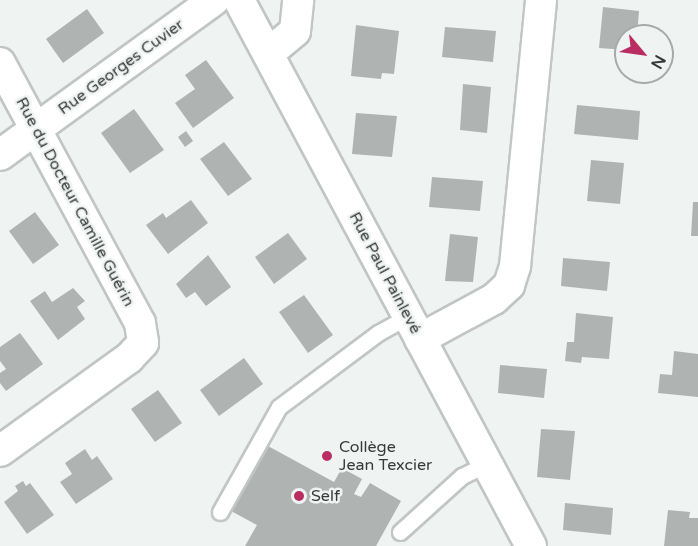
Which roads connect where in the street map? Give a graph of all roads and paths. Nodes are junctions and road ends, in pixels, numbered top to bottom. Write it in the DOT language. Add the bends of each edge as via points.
graph roads {
  1 [pos="214,0"];
  2 [pos="240,0"];
  3 [pos="298,0"];
  4 [pos="541,0"];
  5 [pos="269,53"];
  6 [pos="0,63"];
  7 [pos="35,129"];
  8 [pos="0,155"];
  9 [pos="413,328"];
  10 [pos="0,452"];
  11 [pos="487,464"];
  12 [pos="220,512"];
  13 [pos="400,532"];
  14 [pos="531,546"];
  1 -- 7 [label="street, Rue Georges Cuvier"];
  2 -- 5 [label="street, Rue Paul Painlevé"];
  3 -- 5 [label="street" via="295,31"];
  4 -- 9 [label="street" via="515,266 508,285 494,299"];
  5 -- 9 [label="street, Rue Paul Painlevé"];
  6 -- 7 [label="street, Rue du Docteur Camille Guérin"];
  7 -- 8 [label="street, Rue Georges Cuvier"];
  7 -- 10 [label="street, Rue du Docteur Camille Guérin" via="140,323 142,343 129,358"];
  9 -- 11 [label="street, Rue Paul Painlevé"];
  9 -- 12 [label="lane" via="378,333 279,407"];
  11 -- 13 [label="lane" via="462,476"];
  11 -- 14 [label="street, Rue Paul Painlevé"];
}
